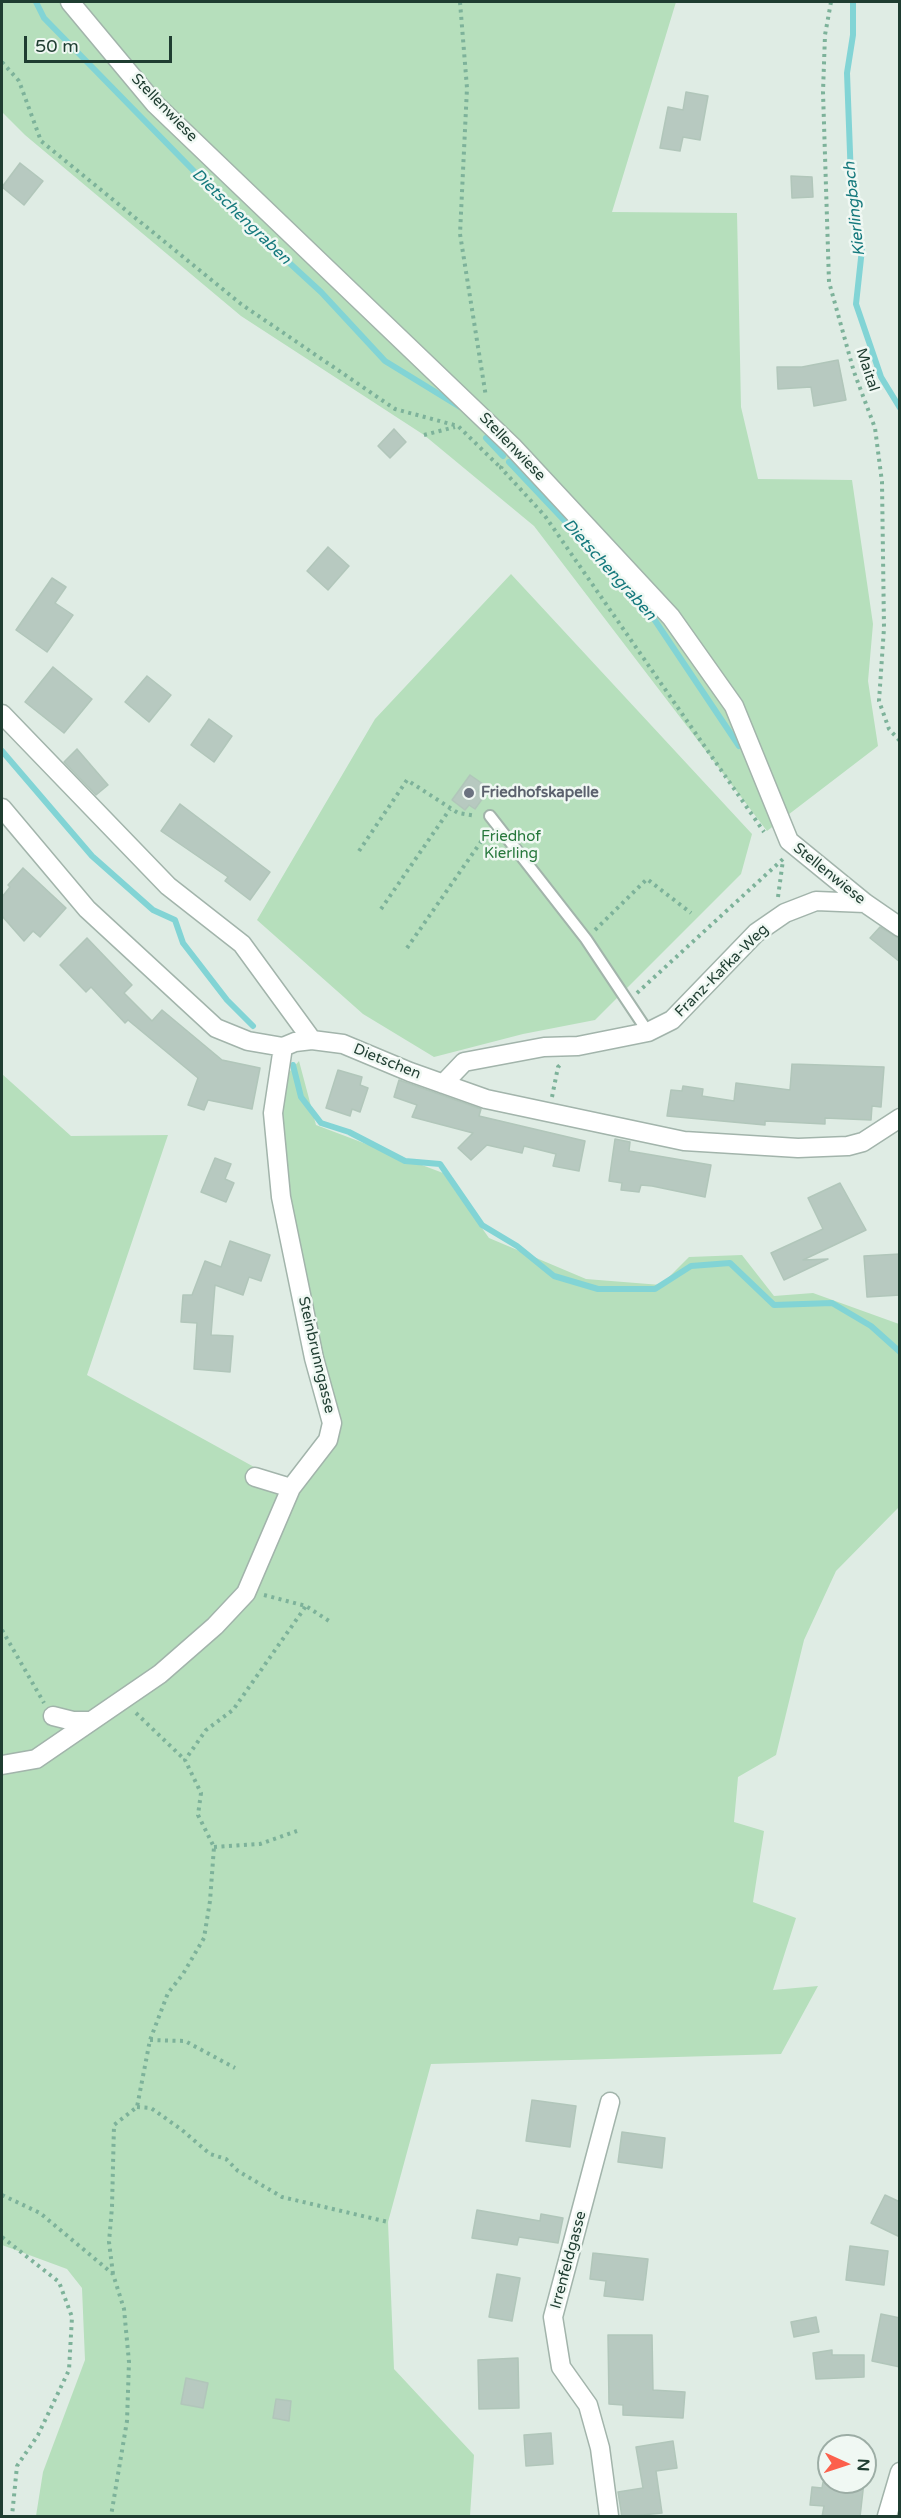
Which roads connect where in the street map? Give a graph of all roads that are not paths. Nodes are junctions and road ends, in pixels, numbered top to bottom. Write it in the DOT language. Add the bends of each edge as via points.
graph roads {
  1 [pos="70,2"];
  2 [pos="2,714"];
  3 [pos="2,808"];
  4 [pos="493,819"];
  5 [pos="865,903"];
  6 [pos="900,927"];
  7 [pos="648,1032"];
  8 [pos="312,1040"];
  9 [pos="283,1047"];
  10 [pos="443,1084"];
  11 [pos="900,1118"];
  12 [pos="255,1477"];
  13 [pos="291,1488"];
  14 [pos="53,1716"];
  15 [pos="91,1721"];
  16 [pos="2,1765"];
  17 [pos="610,2102"];
  18 [pos="900,2472"];
  19 [pos="609,2517"];
  20 [pos="887,2517"];
  1 -- 5 [label="street, Stellenwiese" via="155,104 512,446 671,617 734,706 789,842"];
  2 -- 8 [label="street" via="168,886 242,944"];
  3 -- 9 [label="street" via="87,909 216,1028 248,1041"];
  4 -- 7 [label="lane" via="586,939"];
  5 -- 6 [label="street, Stellenwiese"];
  5 -- 7 [label="street, Franz-Kafka-Weg" via="816,901 785,913 756,933 672,1020"];
  7 -- 10 [label="street, Franz-Kafka-Weg" via="464,1062"];
  8 -- 9 [label="street"];
  8 -- 10 [label="street, Dietschen" via="343,1044"];
  9 -- 13 [label="street, Steinbrunngasse" via="273,1113 281,1197 314,1358 332,1423 328,1440"];
  10 -- 11 [label="street, Dietschen" via="486,1099 684,1141 798,1148 848,1146 862,1142"];
  12 -- 13 [label="street"];
  13 -- 15 [label="street, Steinbrunngasse" via="246,1593 160,1674"];
  14 -- 15 [label="street"];
  15 -- 16 [label="street, Steinbrunngasse" via="36,1759"];
  17 -- 19 [label="street, Irrenfeldgasse" via="553,2317 561,2367 588,2405 600,2448"];
  18 -- 20 [label="street"];
}
